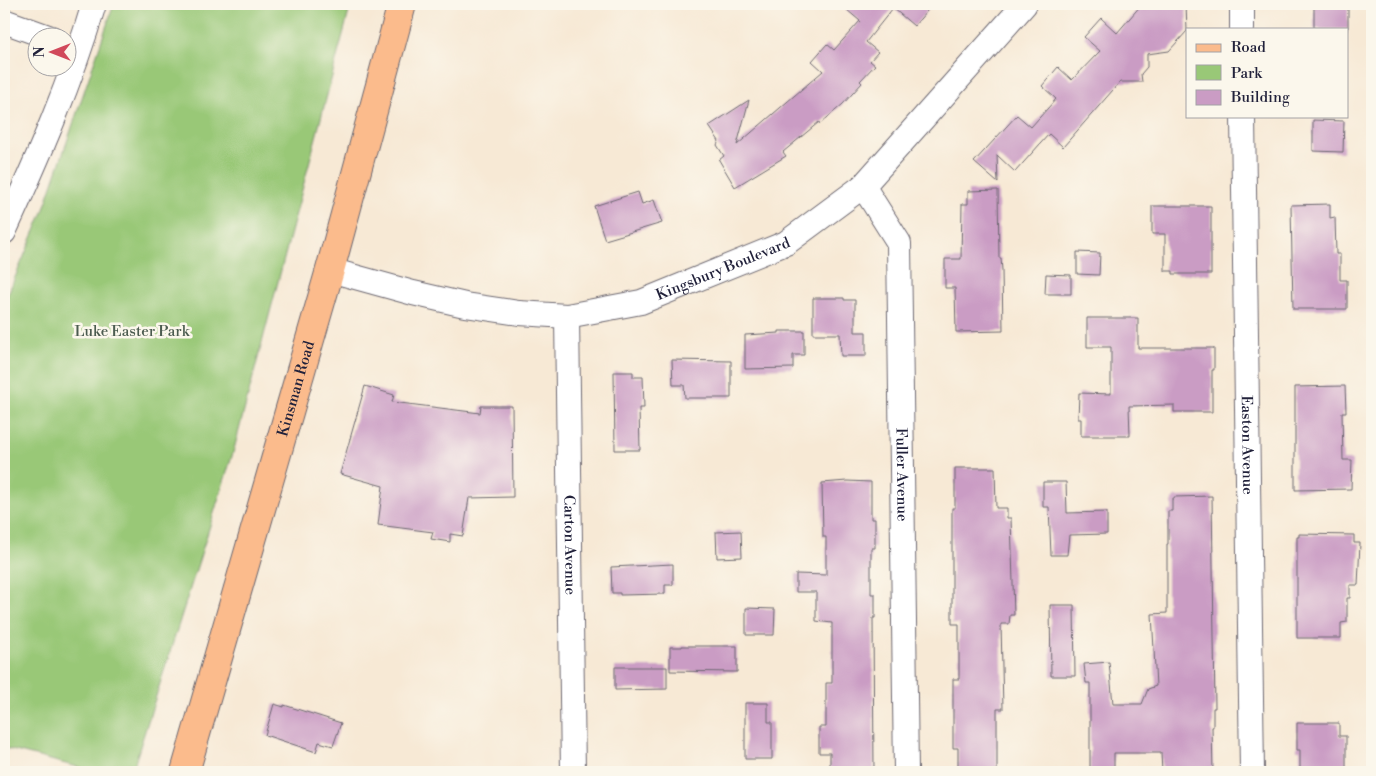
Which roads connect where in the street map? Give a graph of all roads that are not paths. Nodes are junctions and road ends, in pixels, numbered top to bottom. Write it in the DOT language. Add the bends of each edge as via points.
graph roads {
  1 [pos="94,4"];
  2 [pos="402,4"];
  3 [pos="1025,4"];
  4 [pos="1242,4"];
  5 [pos="4,20"];
  6 [pos="1242,28"];
  7 [pos="28,29"];
  8 [pos="78,38"];
  9 [pos="63,78"];
  10 [pos="1243,118"];
  11 [pos="863,186"];
  12 [pos="4,232"];
  13 [pos="330,270"];
  14 [pos="567,316"];
  15 [pos="185,772"];
  16 [pos="573,772"];
  17 [pos="906,772"];
  18 [pos="1252,772"];
  1 -- 8 [label="street"];
  2 -- 13 [label="main road, Kinsman Road"];
  3 -- 11 [label="street, Kingsbury Boulevard"];
  4 -- 6 [label="street"];
  5 -- 7 [label="street"];
  9 -- 12 [label="street" via="27,182"];
  10 -- 18 [label="street, Easton Avenue"];
  11 -- 14 [label="street, Kingsbury Boulevard" via="786,243 641,302"];
  11 -- 17 [label="street, Fuller Avenue" via="899,243"];
  13 -- 14 [label="street, Kingsbury Boulevard" via="464,305"];
  13 -- 15 [label="main road, Kinsman Road"];
  14 -- 16 [label="street, Carton Avenue"];
}
